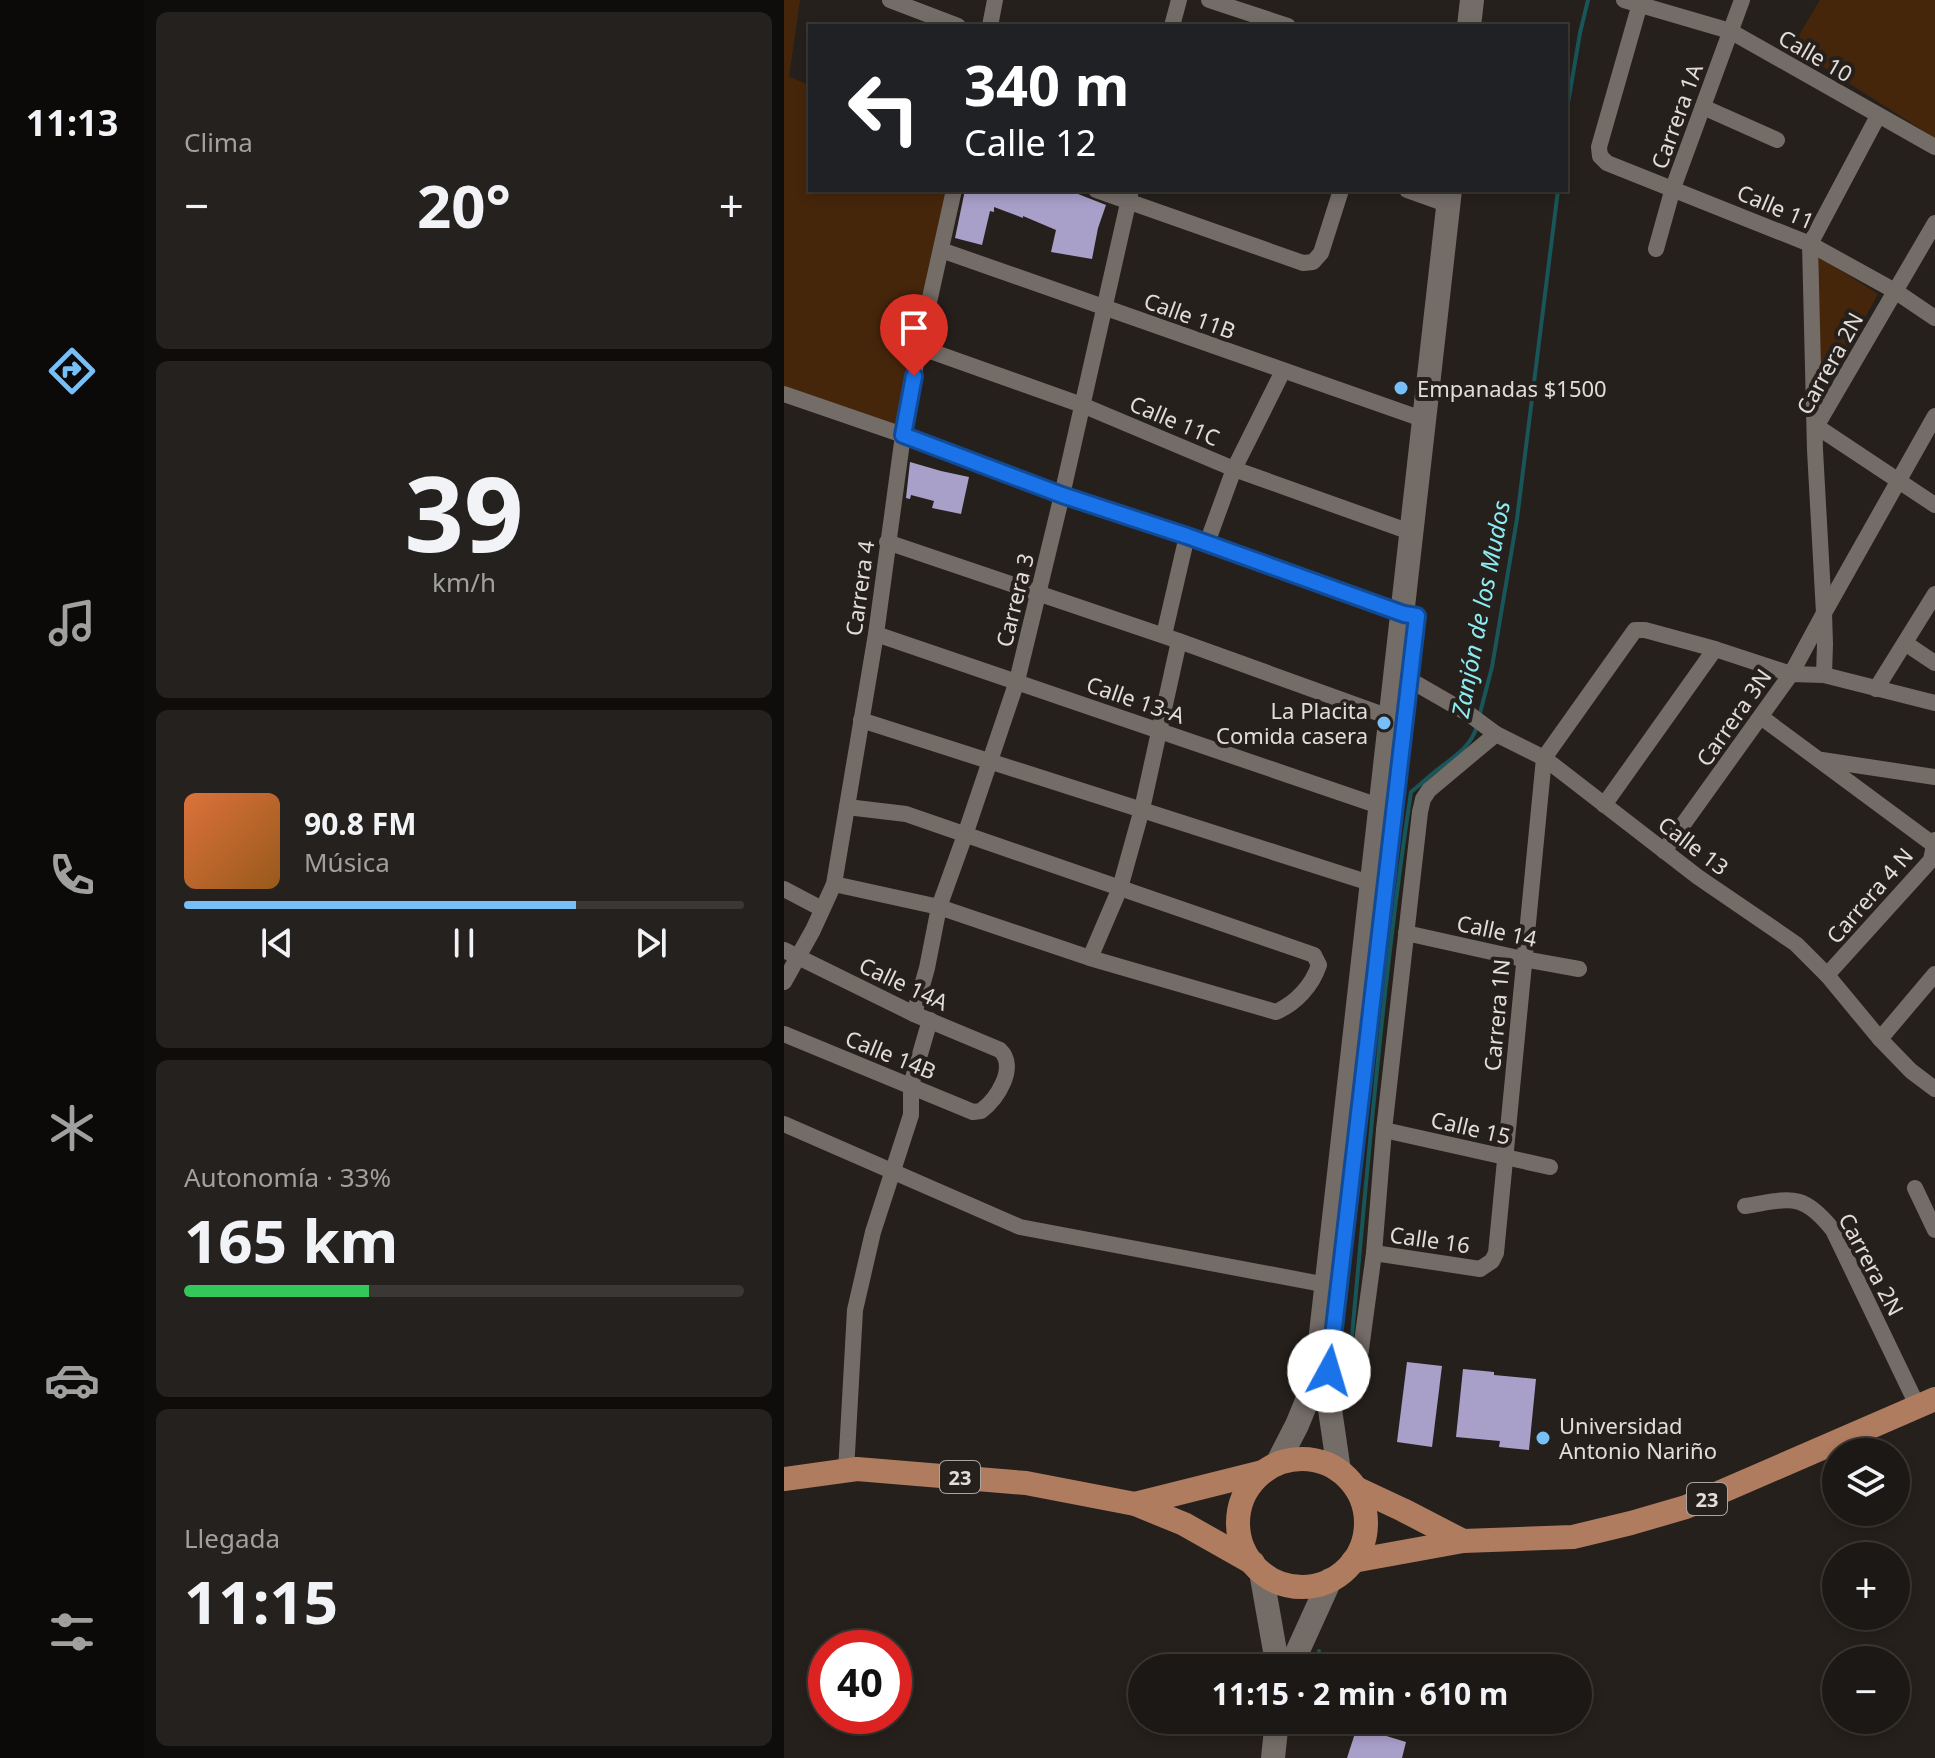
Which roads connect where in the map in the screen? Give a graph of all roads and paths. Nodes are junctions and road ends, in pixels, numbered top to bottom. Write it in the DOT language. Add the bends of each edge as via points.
graph roads {
  1 [pos="890,0"];
  2 [pos="995,0"];
  3 [pos="1179,0"];
  4 [pos="1209,0"];
  5 [pos="1472,0"];
  6 [pos="1484,0"];
  7 [pos="1742,0"];
  8 [pos="1635,2"];
  9 [pos="953,24"];
  10 [pos="990,24"];
  11 [pos="1173,24"];
  12 [pos="1282,24"];
  13 [pos="1469,24"];
  14 [pos="1481,24"];
  15 [pos="1730,31"];
  16 [pos="1703,107"];
  17 [pos="1878,116"];
  18 [pos="1777,140"];
  19 [pos="1935,147"];
  20 [pos="1673,188"];
  21 [pos="954,192"];
  22 [pos="1107,192"];
  23 [pos="1340,192"];
  24 [pos="1426,192"];
  25 [pos="1454,195"];
  26 [pos="1130,196"];
  27 [pos="1935,223"];
  28 [pos="1810,244"];
  29 [pos="1656,249"];
  30 [pos="941,250"];
  31 [pos="1895,291"];
  32 [pos="1104,307"];
  33 [pos="1935,318"];
  34 [pos="919,347"];
  35 [pos="1283,371"];
  36 [pos="786,400"];
  37 [pos="1082,405"];
  38 [pos="1935,416"];
  39 [pos="1425,420"];
  40 [pos="1816,426"];
  41 [pos="903,435"];
  42 [pos="1234,469"];
  43 [pos="1898,480"];
  44 [pos="1062,495"];
  45 [pos="1935,505"];
  46 [pos="1413,533"];
  47 [pos="1187,536"];
  48 [pos="887,542"];
  49 [pos="1207,543"];
  50 [pos="1039,594"];
  51 [pos="1935,594"];
  52 [pos="1824,613"];
  53 [pos="1410,615"];
  54 [pos="876,634"];
  55 [pos="1172,638"];
  56 [pos="1905,643"];
  57 [pos="1715,649"];
  58 [pos="1935,663"];
  59 [pos="1791,674"];
  60 [pos="1824,675"];
  61 [pos="1403,679"];
  62 [pos="1017,681"];
  63 [pos="1876,689"];
  64 [pos="1935,703"];
  65 [pos="1761,717"];
  66 [pos="1392,718"];
  67 [pos="861,720"];
  68 [pos="1482,724"];
  69 [pos="1160,730"];
  70 [pos="1544,758"];
  71 [pos="990,760"];
  72 [pos="1818,760"];
  73 [pos="1935,777"];
  74 [pos="1604,805"];
  75 [pos="847,807"];
  76 [pos="1382,807"];
  77 [pos="1142,809"];
  78 [pos="965,835"];
  79 [pos="1664,851"];
  80 [pos="1934,852"];
  81 [pos="834,884"];
  82 [pos="1373,884"];
  83 [pos="1120,888"];
  84 [pos="784,889"];
  85 [pos="939,907"];
  86 [pos="822,909"];
  87 [pos="1406,933"];
  88 [pos="791,953"];
  89 [pos="1090,958"];
  90 [pos="1523,959"];
  91 [pos="1579,969"];
  92 [pos="1935,974"];
  93 [pos="1827,975"];
  94 [pos="784,982"];
  95 [pos="922,1017"];
  96 [pos="784,1034"];
  97 [pos="1880,1039"];
  98 [pos="911,1085"];
  99 [pos="1935,1089"];
  100 [pos="981,1111"];
  101 [pos="784,1124"];
  102 [pos="1384,1130"];
  103 [pos="1506,1157"];
  104 [pos="1550,1167"];
  105 [pos="893,1172"];
  106 [pos="1915,1188"];
  107 [pos="1745,1206"];
  108 [pos="1935,1230"];
  109 [pos="1374,1253"];
  110 [pos="1480,1269"];
  111 [pos="1327,1285"];
  112 [pos="1355,1394"];
  113 [pos="1927,1403"];
  114 [pos="1270,1468"];
  115 [pos="846,1471"];
  116 [pos="784,1479"];
  117 [pos="1348,1480"];
  118 [pos="1135,1504"];
  119 [pos="1463,1541"];
  120 [pos="1353,1561"];
  121 [pos="1257,1568"];
  122 [pos="1330,1580"];
  123 [pos="1275,1654"];
  124 [pos="1296,1654"];
  125 [pos="1276,1734"];
  126 [pos="1273,1758"];
  1 -- 9 [label="street"];
  2 -- 10 [label="street"];
  3 -- 11 [label="street"];
  4 -- 12 [label="street"];
  5 -- 13 [label="street"];
  6 -- 14 [label="street"];
  7 -- 15 [label="street, Carrera 1A"];
  8 -- 15 [label="street, Calle 10"];
  8 -- 20 [label="street, Calle 11" via="1600,156"];
  15 -- 16 [label="street, Carrera 1A"];
  15 -- 17 [label="street, Calle 10"];
  16 -- 18 [label="street"];
  16 -- 20 [label="street, Carrera 1A"];
  17 -- 19 [label="street, Calle 10"];
  17 -- 28 [label="street"];
  20 -- 28 [label="street, Calle 11"];
  20 -- 29 [label="street, Carrera 1A"];
  21 -- 30 [label="street, Carrera 4"];
  22 -- 26 [label="street"];
  23 -- 26 [label="street" via="1321,253 1303,263"];
  24 -- 25 [label="street"];
  25 -- 39 [label="street"];
  25 -- 53 [label="street"];
  26 -- 32 [label="street, Carrera 3"];
  27 -- 31 [label="street, Carrera 2N"];
  28 -- 31 [label="street, Calle 11"];
  28 -- 40 [label="street"];
  30 -- 32 [label="street, Calle 11B"];
  30 -- 34 [label="street, Carrera 4"];
  31 -- 33 [label="street, Calle 11"];
  31 -- 40 [label="street, Carrera 2N"];
  32 -- 35 [label="street, Calle 11B"];
  32 -- 37 [label="street, Carrera 3"];
  34 -- 37 [label="street, Calle 11C"];
  34 -- 41 [label="street, Carrera 4"];
  35 -- 39 [label="street, Calle 11B"];
  35 -- 42 [label="street"];
  36 -- 41 [label="street"];
  37 -- 42 [label="street, Calle 11C"];
  37 -- 44 [label="street, Carrera 3"];
  38 -- 43 [label="street"];
  39 -- 46 [label="street"];
  40 -- 43 [label="street"];
  40 -- 52 [label="street, Carrera 2N"];
  41 -- 44 [label="street"];
  41 -- 48 [label="street, Carrera 4"];
  42 -- 46 [label="street, Calle 11C"];
  42 -- 49 [label="street"];
  43 -- 45 [label="street"];
  43 -- 52 [label="street"];
  44 -- 47 [label="street"];
  44 -- 50 [label="street, Carrera 3"];
  46 -- 53 [label="street"];
  47 -- 49 [label="street"];
  47 -- 55 [label="street"];
  48 -- 50 [label="street"];
  48 -- 54 [label="street, Carrera 4"];
  49 -- 53 [label="street"];
  50 -- 55 [label="street"];
  50 -- 62 [label="street, Carrera 3"];
  51 -- 56 [label="street"];
  52 -- 59 [label="street"];
  52 -- 60 [label="street"];
  53 -- 61 [label="street"];
  54 -- 62 [label="street, Calle 13-A"];
  54 -- 67 [label="street, Carrera 4"];
  55 -- 66 [label="street"];
  55 -- 69 [label="street"];
  56 -- 58 [label="street"];
  56 -- 63 [label="street"];
  57 -- 59 [label="street"];
  57 -- 70 [label="street" via="1635,630"];
  57 -- 74 [label="street"];
  59 -- 60 [label="street, Carrera 3N"];
  59 -- 65 [label="street, Carrera 3N"];
  60 -- 63 [label="street, Carrera 3N"];
  61 -- 66 [label="street"];
  61 -- 68 [label="street, Calle 13"];
  61 -- 117 [label="street" via="1327,1389"];
  62 -- 69 [label="street, Calle 13-A"];
  62 -- 71 [label="street, Carrera 3"];
  63 -- 64 [label="street, Carrera 3N"];
  65 -- 72 [label="street"];
  65 -- 79 [label="street, Carrera 3N"];
  66 -- 76 [label="street"];
  67 -- 71 [label="street"];
  67 -- 75 [label="street, Carrera 4"];
  68 -- 70 [label="street, Calle 13"];
  68 -- 87 [label="street" via="1423,799"];
  69 -- 76 [label="street, Calle 13-A"];
  69 -- 77 [label="street"];
  70 -- 74 [label="street, Calle 13"];
  70 -- 90 [label="street, Carrera 1N"];
  71 -- 77 [label="street"];
  71 -- 78 [label="street, Carrera 3"];
  72 -- 73 [label="street"];
  72 -- 80 [label="street"];
  74 -- 79 [label="street, Calle 13"];
  75 -- 78 [label="street" via="906,814"];
  75 -- 81 [label="street, Carrera 4"];
  76 -- 82 [label="street"];
  77 -- 82 [label="street"];
  77 -- 83 [label="street"];
  78 -- 83 [label="street"];
  78 -- 85 [label="street, Carrera 3"];
  79 -- 93 [label="street, Calle 13" via="1796,944"];
  80 -- 93 [label="street, Carrera 4 N"];
  81 -- 85 [label="street"];
  81 -- 86 [label="street, Carrera 4"];
  82 -- 111 [label="street"];
  83 -- 89 [label="street"];
  83 -- 89 [label="street" via="1314,955 1316,975 1297,1000 1276,1012"];
  84 -- 86 [label="street"];
  85 -- 89 [label="street"];
  85 -- 95 [label="street, Carrera 3"];
  86 -- 88 [label="street, Carrera 4" via="813,930"];
  87 -- 90 [label="street, Calle 14"];
  87 -- 102 [label="street"];
  88 -- 94 [label="street, Carrera 4"];
  88 -- 95 [label="street, Calle 14A"];
  90 -- 91 [label="street, Calle 14"];
  90 -- 103 [label="street, Carrera 1N"];
  92 -- 97 [label="street"];
  93 -- 97 [label="street, Calle 13"];
  95 -- 98 [label="street, Carrera 3"];
  95 -- 100 [label="street, Calle 14A" via="1005,1055 1003,1082"];
  96 -- 98 [label="street, Calle 14B"];
  97 -- 99 [label="street, Calle 13"];
  98 -- 100 [label="street, Calle 14B"];
  98 -- 105 [label="street, Carrera 3" via="911,1115"];
  101 -- 105 [label="street"];
  102 -- 103 [label="street, Calle 15"];
  102 -- 109 [label="street"];
  103 -- 104 [label="street, Calle 15"];
  103 -- 110 [label="street, Carrera 1N" via="1496,1253"];
  105 -- 111 [label="street" via="1020,1227"];
  105 -- 115 [label="street, Carrera 3" via="855,1310"];
  106 -- 108 [label="street"];
  107 -- 113 [label="street, Carrera 2N" via="1785,1200 1812,1207 1822,1216"];
  109 -- 110 [label="street, Calle 16"];
  109 -- 112 [label="street"];
  111 -- 114 [label="street" via="1313,1386"];
  113 -- 119 [label="main road, 23" via="1686,1507 1573,1537"];
  114 -- 117 [label="main road, 23" via="1315,1460"];
  114 -- 118 [label="main road, 23"];
  114 -- 121 [label="main road" via="1249,1487 1240,1506 1242,1546"];
  115 -- 116 [label="main road, 23"];
  115 -- 118 [label="main road, 23" via="1026,1483"];
  117 -- 119 [label="main road, 23"];
  117 -- 120 [label="main road" via="1363,1506 1365,1525"];
  118 -- 121 [label="main road, 23" via="1196,1530"];
  119 -- 120 [label="main road, 23"];
  120 -- 122 [label="main road, 23"];
  121 -- 122 [label="main road, 23" via="1294,1586"];
  121 -- 123 [label="street"];
  122 -- 124 [label="street"];
  125 -- 126 [label="street"];
}
